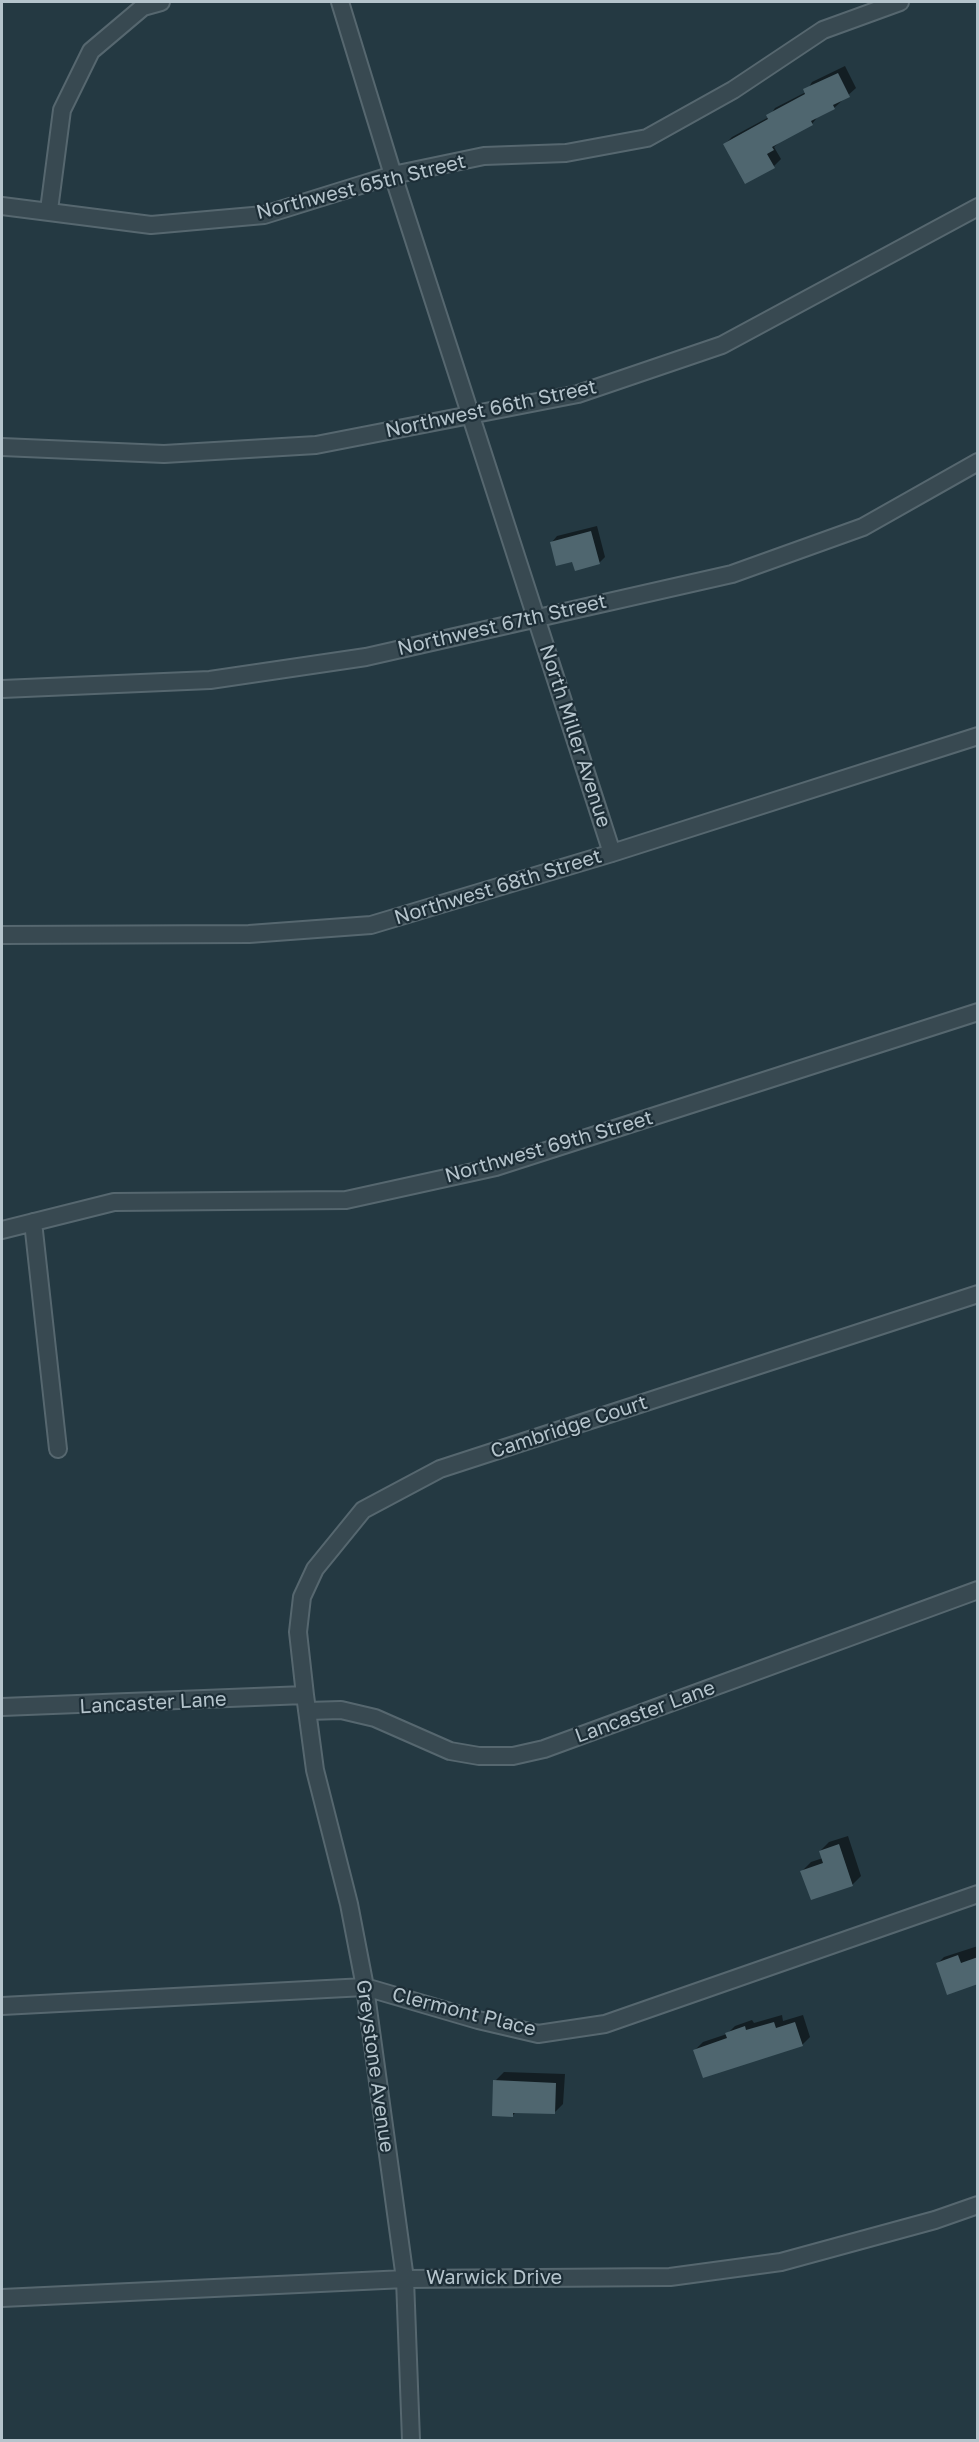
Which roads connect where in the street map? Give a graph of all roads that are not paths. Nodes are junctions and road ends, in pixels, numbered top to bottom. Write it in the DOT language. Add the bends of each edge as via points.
graph roads {
  1 [pos="161,2"];
  2 [pos="340,2"];
  3 [pos="900,2"];
  4 [pos="393,175"];
  5 [pos="2,206"];
  6 [pos="978,207"];
  7 [pos="49,210"];
  8 [pos="472,416"];
  9 [pos="2,447"];
  10 [pos="978,462"];
  11 [pos="537,616"];
  12 [pos="2,688"];
  13 [pos="978,736"];
  14 [pos="612,853"];
  15 [pos="2,935"];
  16 [pos="978,1012"];
  17 [pos="33,1222"];
  18 [pos="2,1230"];
  19 [pos="978,1294"];
  20 [pos="58,1449"];
  21 [pos="978,1590"];
  22 [pos="306,1703"];
  23 [pos="2,1707"];
  24 [pos="978,1893"];
  25 [pos="365,1987"];
  26 [pos="2,2006"];
  27 [pos="978,2205"];
  28 [pos="405,2279"];
  29 [pos="2,2298"];
  30 [pos="411,2440"];
  1 -- 7 [label="street" via="143,7 91,51 62,110"];
  2 -- 4 [label="street, North Miller Avenue"];
  3 -- 4 [label="street, Northwest 65th Street" via="823,30 733,90 647,138 566,153 484,156"];
  4 -- 7 [label="street, Northwest 65th Street" via="264,214 151,225"];
  4 -- 8 [label="street, North Miller Avenue"];
  5 -- 7 [label="street, Northwest 65th Street"];
  6 -- 8 [label="street, Northwest 66th Street" via="722,345 578,394"];
  8 -- 9 [label="street, Northwest 66th Street" via="316,445 164,454"];
  8 -- 11 [label="street, North Miller Avenue"];
  10 -- 11 [label="street, Northwest 67th Street" via="863,527 732,574"];
  11 -- 12 [label="street, Northwest 67th Street" via="366,657 210,680"];
  11 -- 14 [label="street, North Miller Avenue"];
  13 -- 14 [label="street, Northwest 68th Street"];
  14 -- 15 [label="street, Northwest 68th Street" via="371,925 249,934"];
  16 -- 17 [label="street, Northwest 69th Street" via="496,1167 358,1198 114,1202"];
  17 -- 18 [label="street, Northwest 69th Street"];
  17 -- 20 [label="street"];
  19 -- 22 [label="street, Cambridge Court" via="440,1469 363,1509 315,1569 302,1597 298,1632"];
  21 -- 22 [label="street, Lancaster Lane" via="544,1749 513,1756 450,1751 375,1718"];
  22 -- 23 [label="street, Lancaster Lane"];
  22 -- 25 [label="street, Greystone Avenue" via="315,1770 349,1904"];
  24 -- 25 [label="street, Clermont Place" via="605,2024 538,2034"];
  25 -- 26 [label="street, Clermont Place"];
  25 -- 28 [label="street, Greystone Avenue"];
  27 -- 28 [label="street, Warwick Drive" via="781,2262 681,2276"];
  28 -- 29 [label="street, Warwick Drive"];
  28 -- 30 [label="street, Greystone Avenue"];
}
